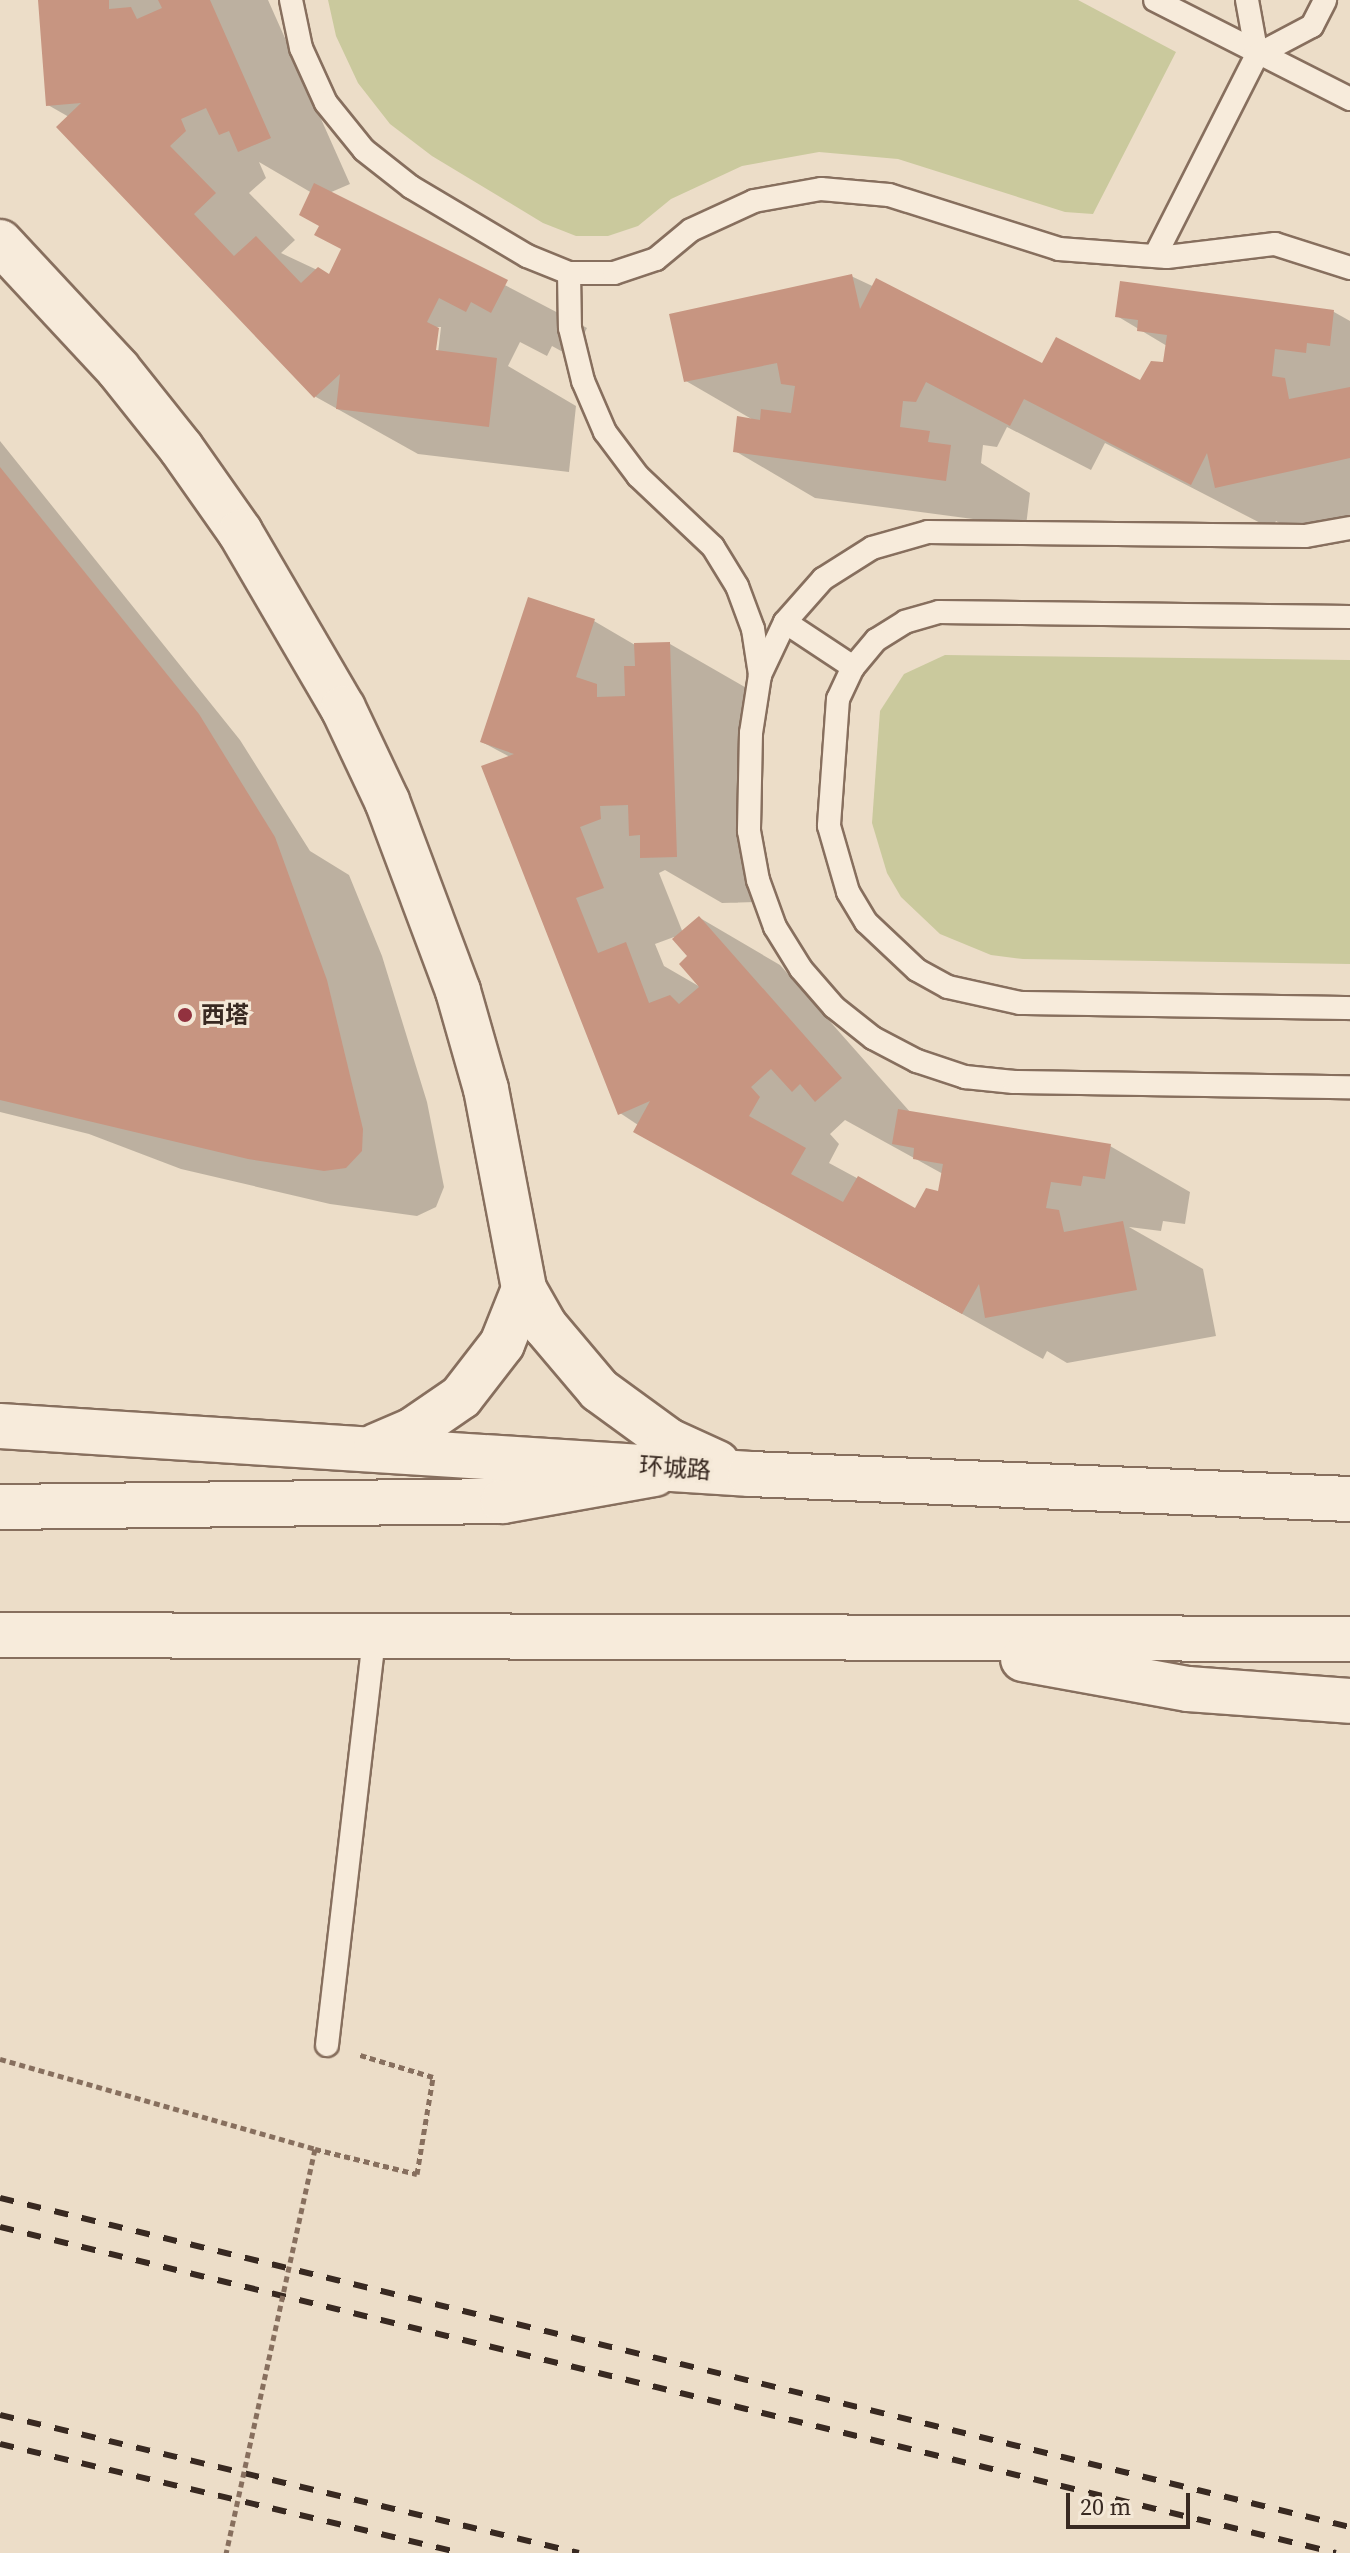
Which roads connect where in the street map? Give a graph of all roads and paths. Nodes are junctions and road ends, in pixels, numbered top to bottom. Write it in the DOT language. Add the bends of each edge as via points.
graph roads {
  1 [pos="291,0"];
  2 [pos="1155,0"];
  3 [pos="1247,0"];
  4 [pos="1325,0"];
  5 [pos="1257,55"];
  6 [pos="1350,99"];
  7 [pos="0,242"];
  8 [pos="1155,256"];
  9 [pos="1350,268"];
  10 [pos="569,273"];
  11 [pos="1350,528"];
  12 [pos="1350,617"];
  13 [pos="785,622"];
  14 [pos="853,667"];
  15 [pos="760,675"];
  16 [pos="1350,1008"];
  17 [pos="1350,1087"];
  18 [pos="524,1289"];
  19 [pos="0,1426"];
  20 [pos="376,1446"];
  21 [pos="681,1469"];
  22 [pos="750,1474"];
  23 [pos="1350,1499"];
  24 [pos="0,1507"];
  25 [pos="5,1636"];
  26 [pos="374,1637"];
  27 [pos="915,1638"];
  28 [pos="1350,1639"];
  29 [pos="1350,1701"];
  30 [pos="327,2045"];
  31 [pos="0,2059"];
  32 [pos="315,2149"];
  33 [pos="226,2553"];
  1 -- 10 [label="lane" via="301,48 326,103 364,150 411,187 527,256"];
  2 -- 5 [label="lane"];
  3 -- 5 [label="lane"];
  4 -- 5 [label="lane" via="1312,26"];
  5 -- 6 [label="lane"];
  5 -- 8 [label="lane"];
  7 -- 18 [label="main road" via="108,358 181,448 248,544 343,708 414,868 458,991 489,1103"];
  8 -- 9 [label="lane" via="1275,244"];
  8 -- 10 [label="lane" via="1059,249 889,195 821,189 754,201 691,230 656,259 614,273"];
  10 -- 15 [label="lane" via="570,328 583,381 605,432 638,476 713,547 737,586 753,629"];
  11 -- 13 [label="lane" via="1305,536 928,532 872,548 823,579"];
  12 -- 14 [label="lane" via="939,612 905,622 876,640"];
  13 -- 14 [label="lane"];
  13 -- 15 [label="lane"];
  14 -- 16 [label="lane" via="838,699 831,740 829,826 835,860 866,922 917,970 982,998 1020,1003"];
  15 -- 17 [label="lane" via="751,733 749,831 758,880 775,927 801,969 834,1007 873,1038 917,1061 965,1077"];
  18 -- 20 [label="main road" via="502,1344 461,1397 413,1430"];
  18 -- 22 [label="main road" via="570,1359 632,1418 709,1460"];
  19 -- 20 [label="main road, 环城路"];
  20 -- 21 [label="main road, 环城路"];
  21 -- 22 [label="main road, 环城路"];
  21 -- 24 [label="main road" via="503,1501"];
  22 -- 23 [label="main road, 环城路"];
  25 -- 26 [label="main road"];
  26 -- 27 [label="main road"];
  26 -- 30 [label="lane"];
  27 -- 28 [label="main road"];
  27 -- 29 [label="main road" via="1188,1689"];
  30 -- 32 [label="path" via="433,2077 417,2174"];
  31 -- 32 [label="path, bridge"];
  32 -- 33 [label="path, bridge"];
}
